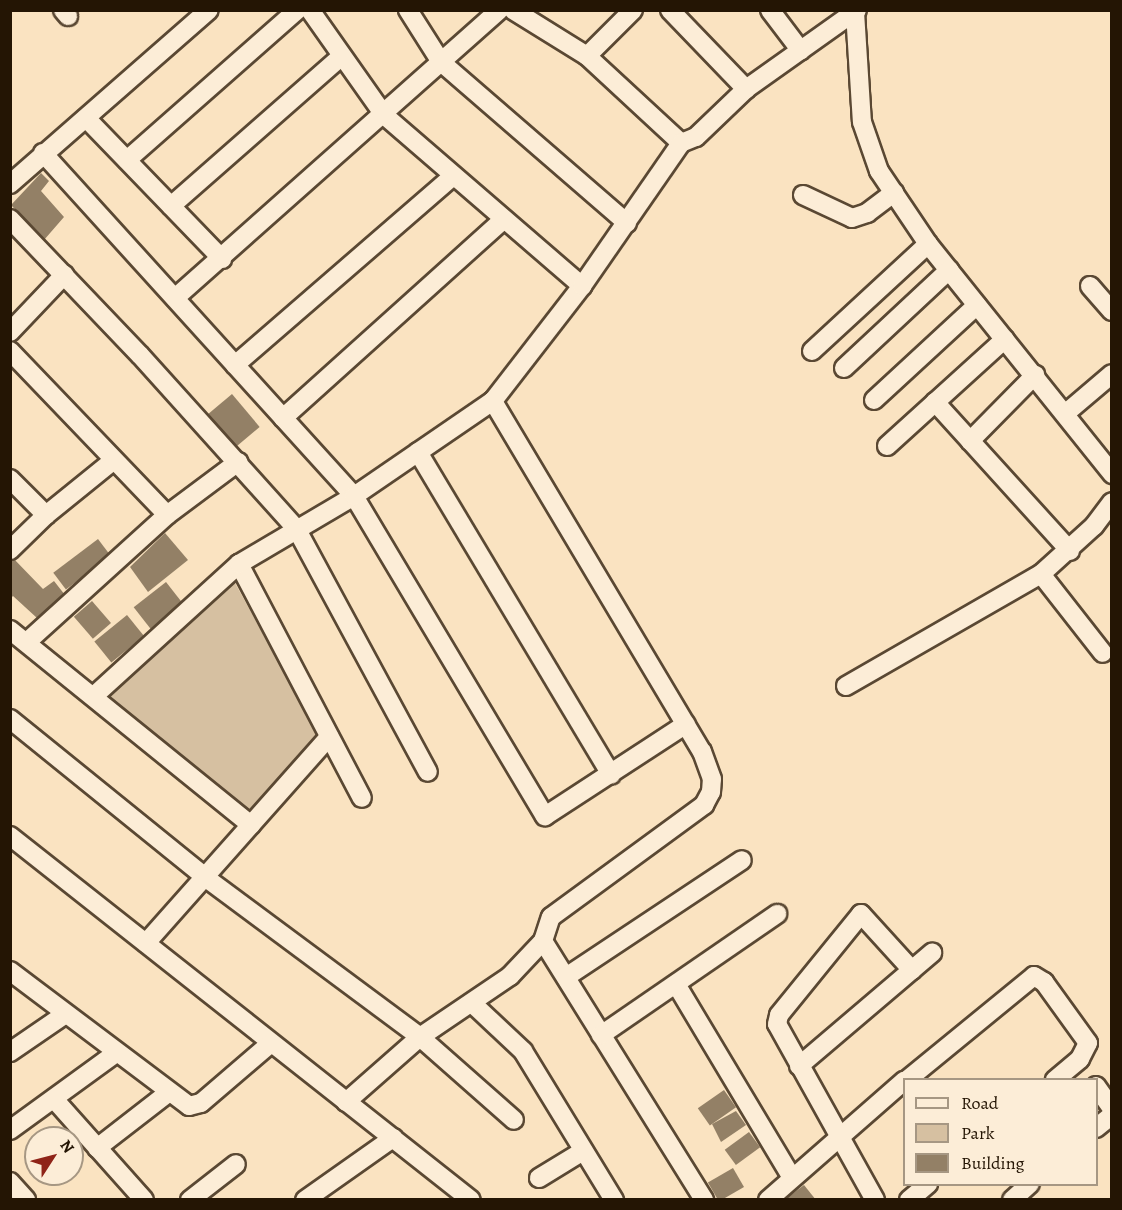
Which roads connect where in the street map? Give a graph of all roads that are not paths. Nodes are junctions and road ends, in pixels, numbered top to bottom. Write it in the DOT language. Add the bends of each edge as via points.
graph roads {
  1 [pos="209,10"];
  2 [pos="297,10"];
  3 [pos="310,10"];
  4 [pos="408,10"];
  5 [pos="499,10"];
  6 [pos="513,10"];
  7 [pos="535,10"];
  8 [pos="633,10"];
  9 [pos="670,10"];
  10 [pos="770,10"];
  11 [pos="856,11"];
  12 [pos="560,39"];
  13 [pos="801,51"];
  14 [pos="342,56"];
  15 [pos="587,56"];
  16 [pos="441,62"];
  17 [pos="746,89"];
  18 [pos="384,115"];
  19 [pos="86,118"];
  20 [pos="681,143"];
  21 [pos="43,153"];
  22 [pos="127,160"];
  23 [pos="453,176"];
  24 [pos="10,184"];
  25 [pos="894,193"];
  26 [pos="803,195"];
  27 [pos="171,206"];
  28 [pos="10,219"];
  29 [pos="504,219"];
  30 [pos="627,223"];
  31 [pos="928,244"];
  32 [pos="222,259"];
  33 [pos="950,270"];
  34 [pos="64,275"];
  35 [pos="582,286"];
  36 [pos="1090,286"];
  37 [pos="176,298"];
  38 [pos="977,304"];
  39 [pos="1112,312"];
  40 [pos="10,332"];
  41 [pos="1005,339"];
  42 [pos="10,351"];
  43 [pos="812,351"];
  44 [pos="235,365"];
  45 [pos="844,368"];
  46 [pos="1035,375"];
  47 [pos="1108,384"];
  48 [pos="874,399"];
  49 [pos="493,400"];
  50 [pos="935,402"];
  51 [pos="1066,413"];
  52 [pos="283,418"];
  53 [pos="970,441"];
  54 [pos="887,446"];
  55 [pos="418,452"];
  56 [pos="114,460"];
  57 [pos="237,462"];
  58 [pos="1112,474"];
  59 [pos="10,479"];
  60 [pos="354,496"];
  61 [pos="1112,502"];
  62 [pos="46,514"];
  63 [pos="167,515"];
  64 [pos="296,528"];
  65 [pos="10,550"];
  66 [pos="1070,551"];
  67 [pos="240,564"];
  68 [pos="1041,574"];
  69 [pos="10,630"];
  70 [pos="28,641"];
  71 [pos="1103,653"];
  72 [pos="846,686"];
  73 [pos="94,695"];
  74 [pos="10,719"];
  75 [pos="686,724"];
  76 [pos="329,737"];
  77 [pos="428,772"];
  78 [pos="611,775"];
  79 [pos="363,798"];
  80 [pos="251,825"];
  81 [pos="10,837"];
  82 [pos="742,860"];
  83 [pos="206,878"];
  84 [pos="777,914"];
  85 [pos="543,941"];
  86 [pos="146,943"];
  87 [pos="932,953"];
  88 [pos="912,969"];
  89 [pos="10,971"];
  90 [pos="567,977"];
  91 [pos="676,984"];
  92 [pos="473,1004"];
  93 [pos="64,1015"];
  94 [pos="601,1035"];
  95 [pos="420,1037"];
  96 [pos="271,1043"];
  97 [pos="10,1053"];
  98 [pos="116,1053"];
  99 [pos="1080,1059"];
  100 [pos="799,1066"];
  101 [pos="908,1078"];
  102 [pos="1057,1078"];
  103 [pos="1091,1078"];
  104 [pos="903,1082"];
  105 [pos="1098,1089"];
  106 [pos="168,1093"];
  107 [pos="54,1099"];
  108 [pos="346,1102"];
  109 [pos="1112,1109"];
  110 [pos="1112,1115"];
  111 [pos="514,1120"];
  112 [pos="1098,1126"];
  113 [pos="10,1130"];
  114 [pos="837,1137"];
  115 [pos="393,1138"];
  116 [pos="97,1148"];
  117 [pos="583,1151"];
  118 [pos="236,1164"];
  119 [pos="538,1178"];
  120 [pos="792,1178"];
  121 [pos="10,1182"];
  122 [pos="927,1186"];
  123 [pos="1029,1186"];
  124 [pos="462,1197"];
  125 [pos="26,1200"];
  126 [pos="144,1200"];
  127 [pos="190,1200"];
  128 [pos="305,1200"];
  129 [pos="614,1200"];
  130 [pos="704,1200"];
  131 [pos="768,1200"];
  132 [pos="875,1200"];
  133 [pos="909,1200"];
  134 [pos="1012,1200"];
  1 -- 19 [label="street"];
  2 -- 22 [label="street"];
  3 -- 14 [label="street"];
  4 -- 16 [label="street"];
  5 -- 16 [label="street"];
  6 -- 12 [label="street"];
  7 -- 12 [label="street"];
  8 -- 15 [label="street"];
  9 -- 17 [label="street"];
  10 -- 13 [label="street"];
  11 -- 13 [label="street"];
  11 -- 25 [label="street" via="862,122 868,148"];
  12 -- 15 [label="street"];
  13 -- 17 [label="street"];
  14 -- 18 [label="street"];
  14 -- 27 [label="street"];
  15 -- 20 [label="street"];
  16 -- 18 [label="street"];
  16 -- 30 [label="street"];
  17 -- 20 [label="street" via="696,137"];
  18 -- 23 [label="street"];
  18 -- 32 [label="street"];
  19 -- 21 [label="street"];
  19 -- 22 [label="street"];
  20 -- 30 [label="street"];
  21 -- 24 [label="street"];
  21 -- 37 [label="street"];
  22 -- 27 [label="street"];
  23 -- 29 [label="street"];
  23 -- 44 [label="street"];
  25 -- 26 [label="street" via="867,213 852,218"];
  25 -- 31 [label="street"];
  27 -- 32 [label="street"];
  28 -- 34 [label="street"];
  29 -- 35 [label="street"];
  29 -- 52 [label="street"];
  30 -- 35 [label="street"];
  31 -- 33 [label="street"];
  31 -- 43 [label="street"];
  32 -- 37 [label="street"];
  33 -- 38 [label="street"];
  33 -- 45 [label="street"];
  34 -- 40 [label="street"];
  34 -- 57 [label="street"];
  35 -- 49 [label="street"];
  36 -- 39 [label="street"];
  37 -- 44 [label="street"];
  38 -- 41 [label="street"];
  38 -- 48 [label="street"];
  41 -- 46 [label="street"];
  41 -- 50 [label="street"];
  42 -- 56 [label="street"];
  44 -- 52 [label="street"];
  46 -- 51 [label="street"];
  46 -- 53 [label="street"];
  47 -- 51 [label="street"];
  49 -- 55 [label="street"];
  49 -- 75 [label="street"];
  50 -- 53 [label="street"];
  50 -- 54 [label="street"];
  51 -- 58 [label="street"];
  52 -- 60 [label="street"];
  53 -- 66 [label="street"];
  55 -- 60 [label="street"];
  55 -- 78 [label="street"];
  56 -- 62 [label="street"];
  56 -- 63 [label="street"];
  57 -- 63 [label="street"];
  57 -- 64 [label="street"];
  59 -- 62 [label="street"];
  60 -- 64 [label="street"];
  60 -- 78 [label="street" via="545,816"];
  61 -- 66 [label="street"];
  62 -- 65 [label="street"];
  63 -- 70 [label="street"];
  64 -- 67 [label="street"];
  64 -- 77 [label="street"];
  66 -- 68 [label="street"];
  67 -- 73 [label="street"];
  67 -- 76 [label="street"];
  68 -- 71 [label="street"];
  68 -- 72 [label="street"];
  69 -- 70 [label="street"];
  70 -- 73 [label="street"];
  73 -- 80 [label="street"];
  74 -- 83 [label="street"];
  75 -- 78 [label="street"];
  75 -- 85 [label="street" via="709,766 709,797 551,917"];
  76 -- 79 [label="street"];
  76 -- 80 [label="street"];
  80 -- 83 [label="street"];
  81 -- 86 [label="street"];
  82 -- 90 [label="street"];
  83 -- 86 [label="street"];
  83 -- 95 [label="street"];
  84 -- 91 [label="street"];
  85 -- 90 [label="street"];
  85 -- 92 [label="street" via="510,976"];
  86 -- 96 [label="street"];
  87 -- 88 [label="street"];
  88 -- 100 [label="street"];
  88 -- 100 [label="street" via="861,914 779,1015 777,1024"];
  89 -- 93 [label="street"];
  90 -- 94 [label="street"];
  91 -- 94 [label="street"];
  91 -- 120 [label="street"];
  92 -- 95 [label="street"];
  92 -- 117 [label="street" via="523,1051"];
  93 -- 97 [label="street"];
  93 -- 98 [label="street"];
  94 -- 130 [label="street"];
  95 -- 108 [label="street"];
  95 -- 111 [label="street"];
  96 -- 106 [label="street" via="196,1106"];
  96 -- 108 [label="street"];
  98 -- 106 [label="street"];
  98 -- 107 [label="street"];
  99 -- 101 [label="street" via="1087,1049 1086,1037 1044,982 1034,976"];
  99 -- 102 [label="street"];
  99 -- 103 [label="street"];
  100 -- 114 [label="street"];
  104 -- 114 [label="street"];
  105 -- 109 [label="street"];
  106 -- 116 [label="street"];
  107 -- 113 [label="street"];
  107 -- 116 [label="street"];
  108 -- 115 [label="street"];
  110 -- 112 [label="street"];
  114 -- 120 [label="street"];
  114 -- 132 [label="street"];
  115 -- 124 [label="street"];
  115 -- 128 [label="street"];
  116 -- 126 [label="street"];
  117 -- 119 [label="street"];
  117 -- 129 [label="street"];
  118 -- 127 [label="street"];
  120 -- 131 [label="street"];
  121 -- 125 [label="street"];
  122 -- 133 [label="street"];
  123 -- 134 [label="street"];
}
